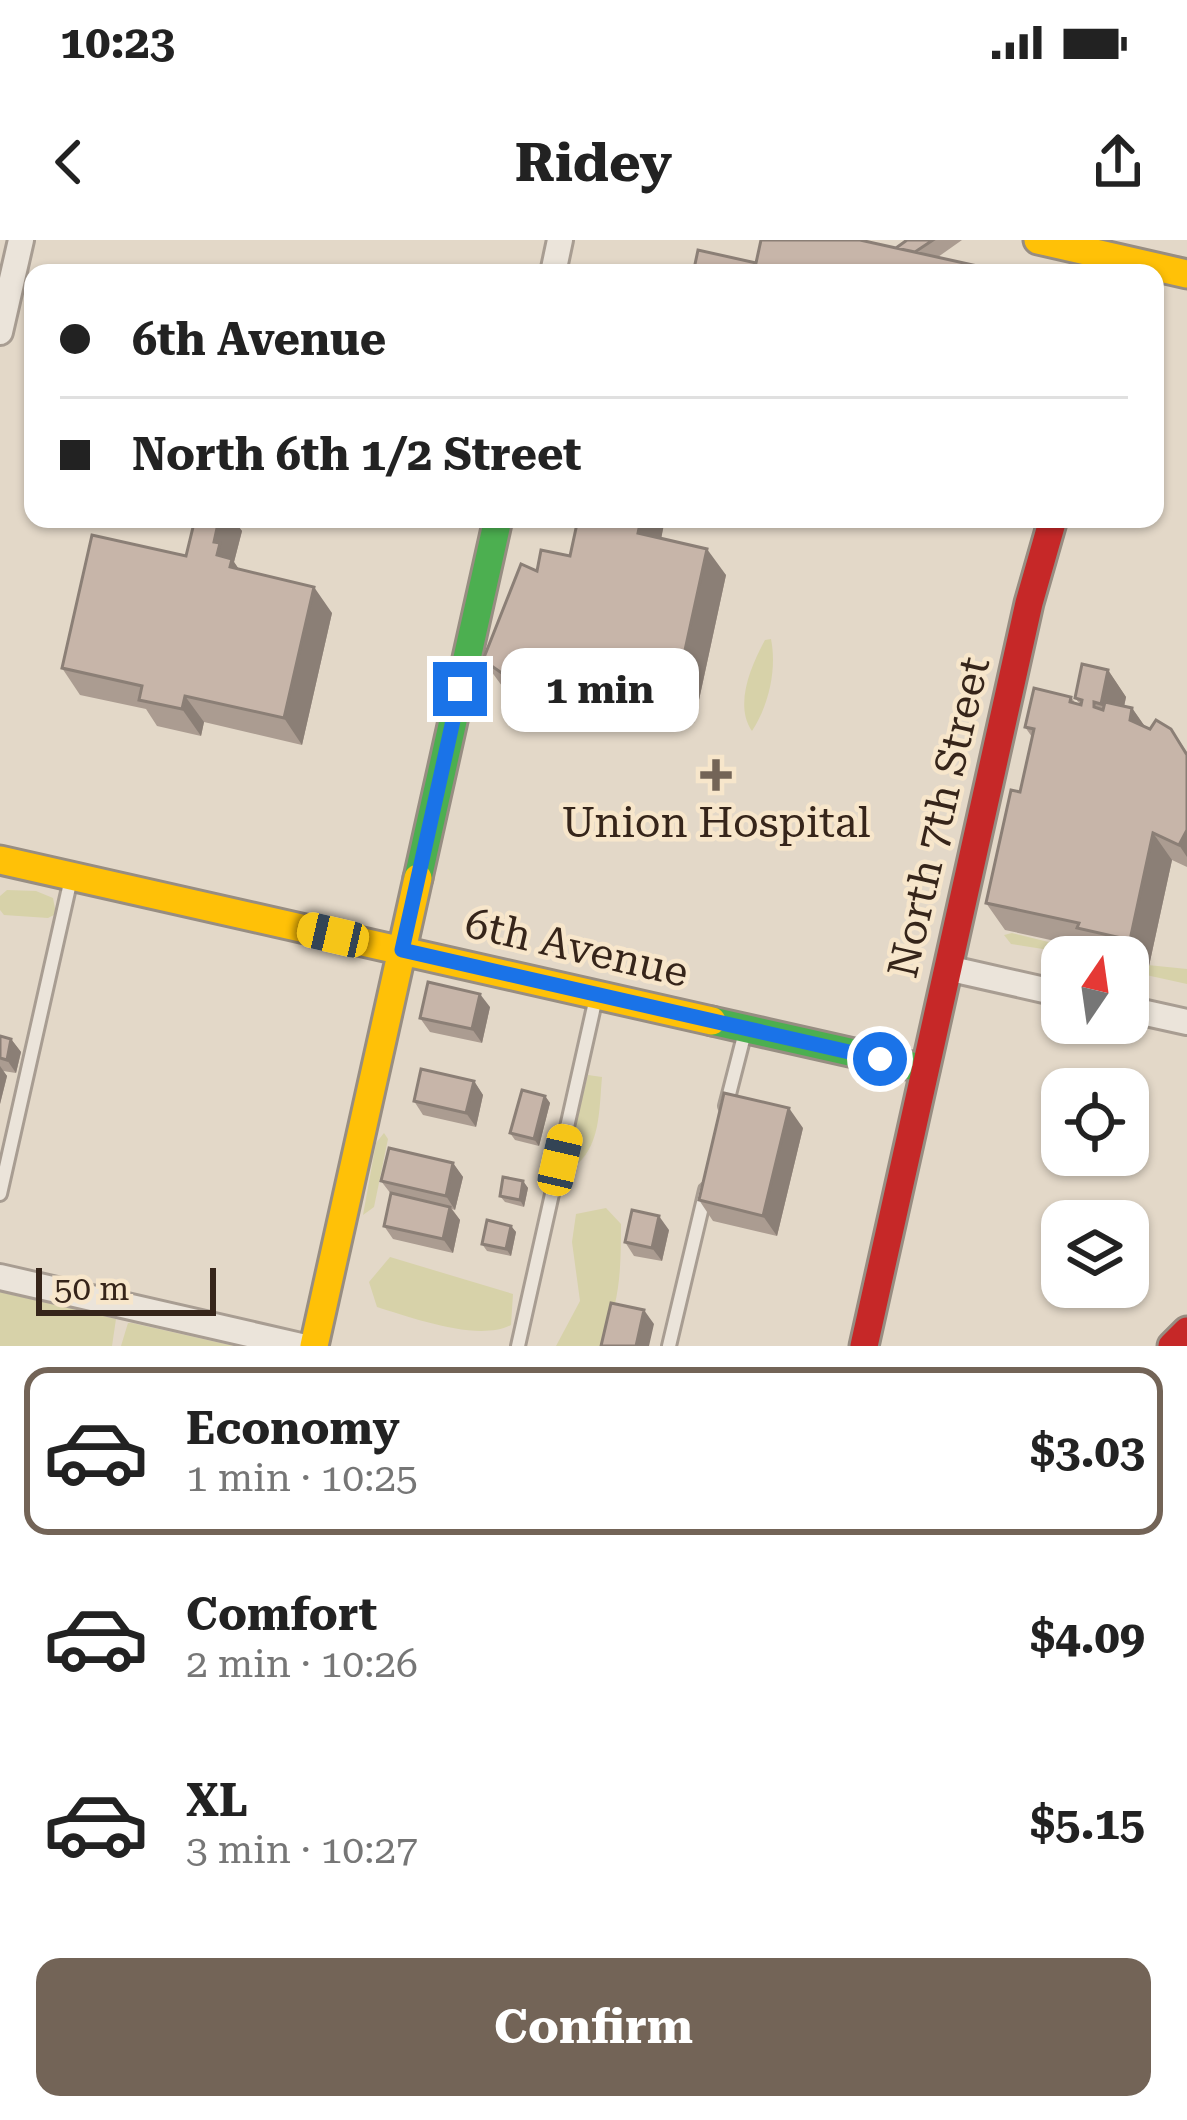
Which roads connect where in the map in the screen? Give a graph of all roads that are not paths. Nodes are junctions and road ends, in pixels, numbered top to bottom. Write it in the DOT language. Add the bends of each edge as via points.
graph roads {
  1 [pos="21,240"];
  2 [pos="1038,240"];
  3 [pos="1121,264"];
  4 [pos="0,332"];
  5 [pos="496,528"];
  6 [pos="1050,528"];
  7 [pos="0,860"];
  8 [pos="71,876"];
  9 [pos="402,950"];
  10 [pos="947,968"];
  11 [pos="1041,989"];
  12 [pos="597,994"];
  13 [pos="1149,1014"];
  14 [pos="1187,1022"];
  15 [pos="746,1028"];
  16 [pos="925,1069"];
  17 [pos="721,1129"];
  18 [pos="710,1172"];
  19 [pos="0,1194"];
  20 [pos="0,1277"];
  21 [pos="1187,1331"];
  22 [pos="301,1346"];
  23 [pos="314,1346"];
  24 [pos="518,1346"];
  25 [pos="669,1346"];
  26 [pos="864,1346"];
  27 [pos="1172,1346"];
  1 -- 4 [label="street"];
  2 -- 3 [label="street"];
  5 -- 9 [label="street"];
  6 -- 10 [label="street, North 7th Street"];
  7 -- 8 [label="street, 6th Avenue"];
  8 -- 9 [label="street, 6th Avenue"];
  8 -- 19 [label="lane"];
  9 -- 12 [label="street, 6th Avenue"];
  9 -- 23 [label="street"];
  10 -- 11 [label="street"];
  10 -- 16 [label="street, North 7th Street"];
  12 -- 15 [label="street, 6th Avenue"];
  12 -- 24 [label="lane"];
  13 -- 14 [label="street"];
  15 -- 16 [label="street, 6th Avenue"];
  15 -- 17 [label="lane"];
  16 -- 26 [label="street, North 7th Street"];
  18 -- 25 [label="lane"];
  20 -- 22 [label="street"];
  21 -- 27 [label="street"];
}
